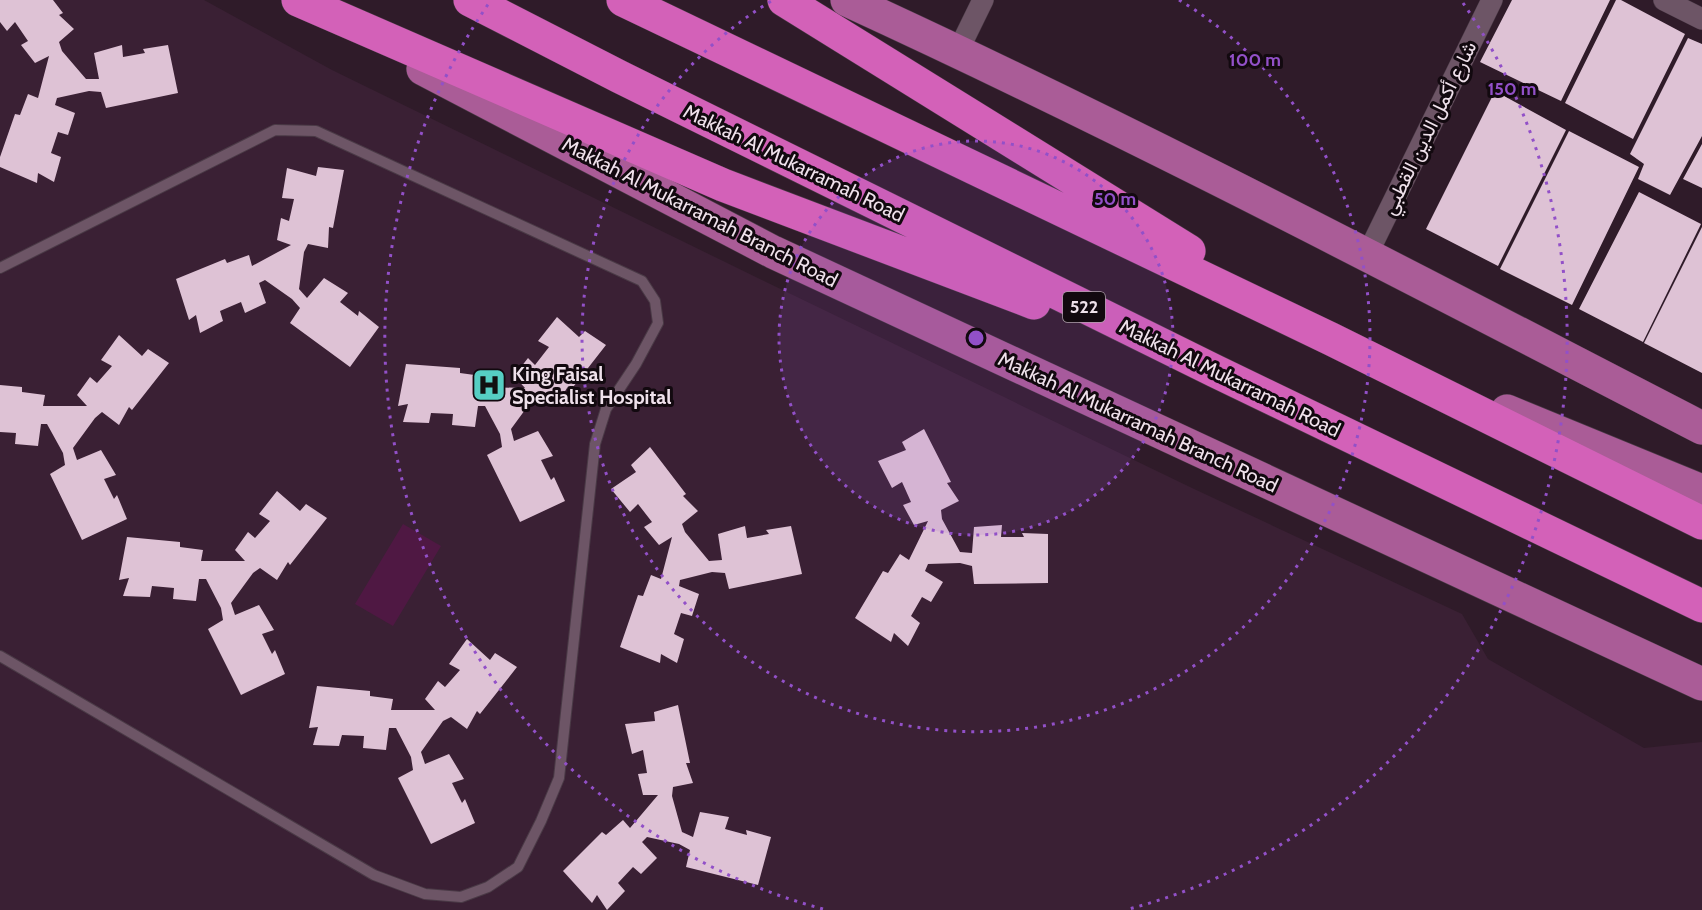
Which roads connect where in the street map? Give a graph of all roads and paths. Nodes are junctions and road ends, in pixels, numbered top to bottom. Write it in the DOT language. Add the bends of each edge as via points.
graph roads {
  1 [pos="291,0"];
  2 [pos="298,0"];
  3 [pos="470,0"];
  4 [pos="623,0"];
  5 [pos="784,0"];
  6 [pos="847,0"];
  7 [pos="983,0"];
  8 [pos="1492,0"];
  9 [pos="1664,0"];
  10 [pos="1702,19"];
  11 [pos="958,51"];
  12 [pos="1367,255"];
  13 [pos="0,268"];
  14 [pos="1331,339"];
  15 [pos="1215,371"];
  16 [pos="1702,428"];
  17 [pos="1702,492"];
  18 [pos="1489,504"];
  19 [pos="1702,523"];
  20 [pos="1702,606"];
  21 [pos="1702,623"];
  22 [pos="0,656"];
  23 [pos="1702,684"];
  1 -- 23 [label="main road, Makkah Al Mukarramah Branch Road" via="774,252"];
  2 -- 15 [label="highway" via="723,185"];
  3 -- 15 [label="highway, Makkah Al Mukarramah Road / 522"];
  4 -- 14 [label="highway"];
  5 -- 14 [label="highway"];
  6 -- 11 [label="main road"];
  7 -- 11 [label="street"];
  8 -- 12 [label="street, شارع أكمل الدين القطبي"];
  9 -- 10 [label="street"];
  11 -- 12 [label="main road"];
  12 -- 16 [label="main road"];
  13 -- 22 [label="lane" via="275,129 316,131 642,280 655,301 658,323 606,410 595,444 559,778 518,867 488,887 461,897 425,894 374,875"];
  14 -- 17 [label="main road"];
  14 -- 19 [label="highway"];
  15 -- 18 [label="highway, Makkah Al Mukarramah Road / 522"];
  18 -- 20 [label="highway, Makkah Al Mukarramah Road / 522"];
  18 -- 21 [label="main road"];
}
